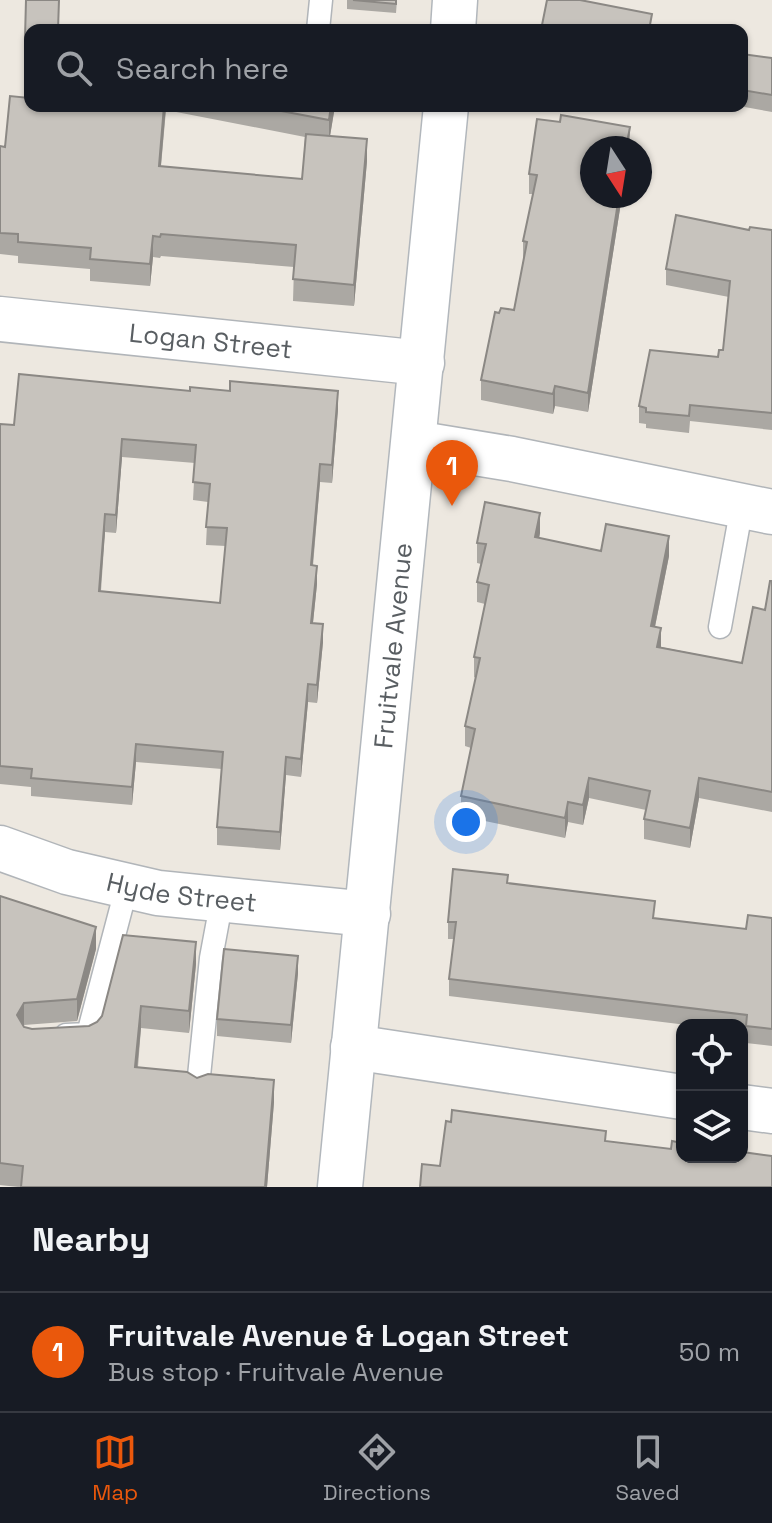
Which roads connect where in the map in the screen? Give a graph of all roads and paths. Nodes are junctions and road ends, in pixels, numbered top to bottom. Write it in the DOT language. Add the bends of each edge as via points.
graph roads {
  1 [pos="321,0"];
  2 [pos="455,0"];
  3 [pos="319,24"];
  4 [pos="453,24"];
  5 [pos="445,112"];
  6 [pos="0,319"];
  7 [pos="422,363"];
  8 [pos="414,443"];
  9 [pos="757,509"];
  10 [pos="720,627"];
  11 [pos="0,848"];
  12 [pos="127,886"];
  13 [pos="222,899"];
  14 [pos="368,914"];
  15 [pos="45,1036"];
  16 [pos="353,1047"];
  17 [pos="198,1086"];
  18 [pos="676,1096"];
  19 [pos="748,1108"];
  20 [pos="772,1111"];
  21 [pos="340,1187"];
  1 -- 3 [label="lane"];
  2 -- 4 [label="street"];
  5 -- 7 [label="street, Fruitvale Avenue"];
  6 -- 7 [label="street, Logan Street"];
  7 -- 8 [label="street, Fruitvale Avenue"];
  8 -- 9 [label="street"];
  8 -- 14 [label="street, Fruitvale Avenue"];
  9 -- 10 [label="lane"];
  11 -- 12 [label="street, Hyde Street"];
  12 -- 13 [label="street, Hyde Street"];
  12 -- 15 [label="lane" via="88,1034"];
  13 -- 14 [label="street, Hyde Street"];
  13 -- 17 [label="lane"];
  14 -- 16 [label="street, Fruitvale Avenue"];
  16 -- 18 [label="street"];
  16 -- 21 [label="street, Fruitvale Avenue"];
  19 -- 20 [label="street"];
}
